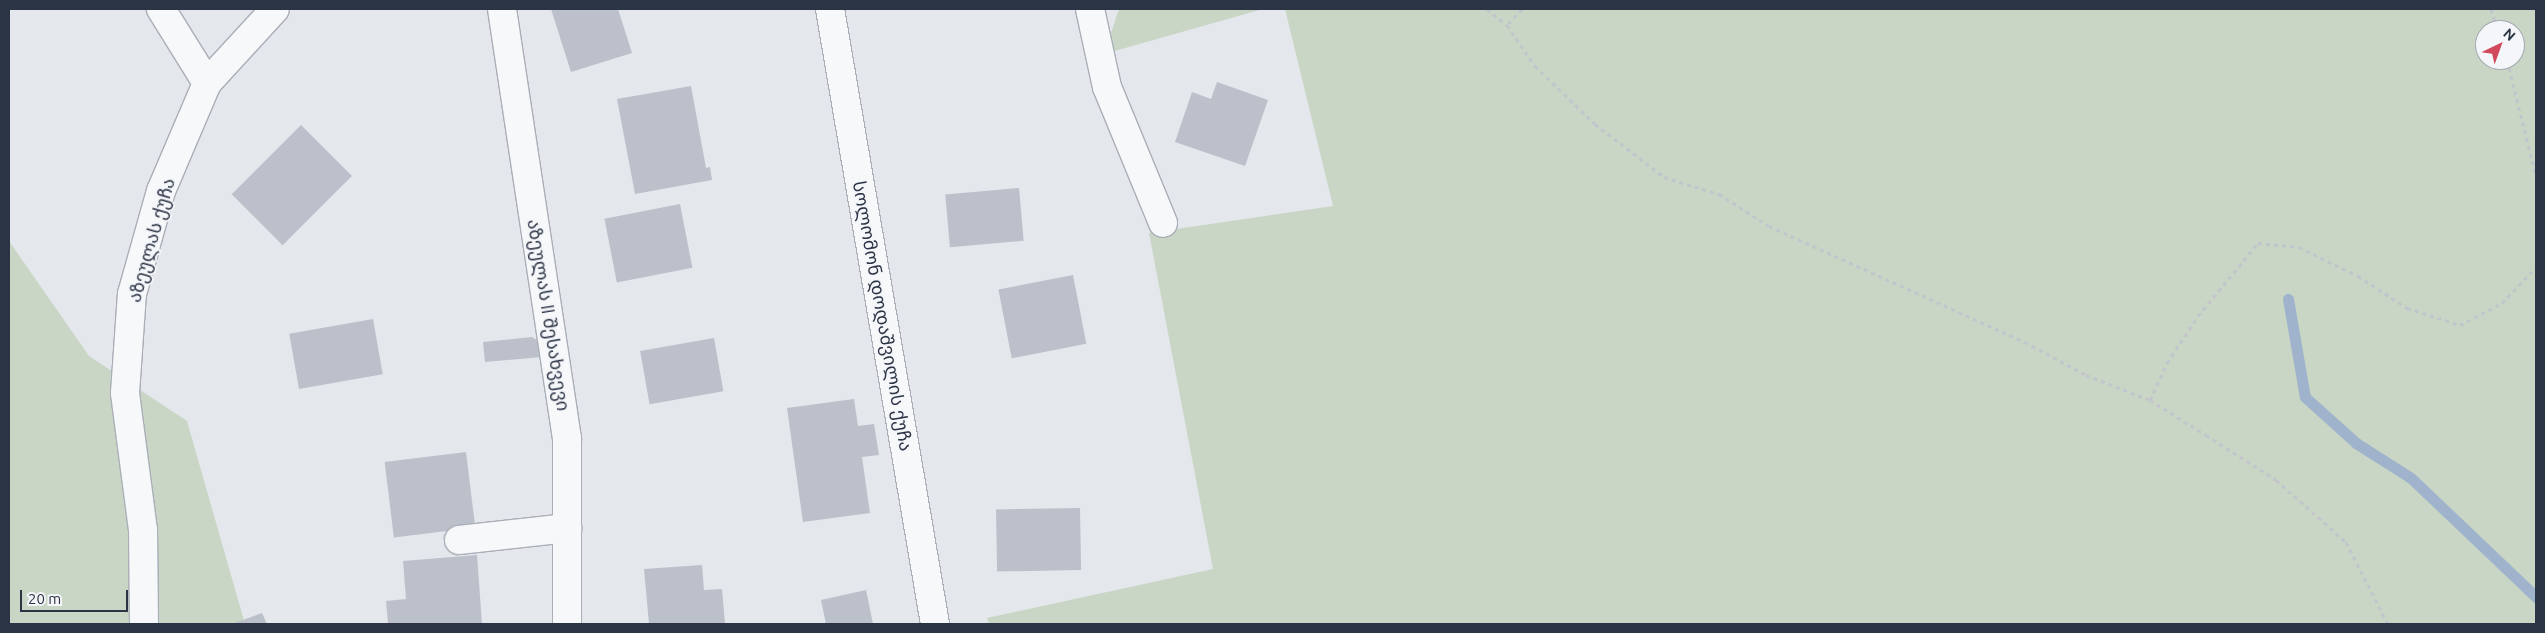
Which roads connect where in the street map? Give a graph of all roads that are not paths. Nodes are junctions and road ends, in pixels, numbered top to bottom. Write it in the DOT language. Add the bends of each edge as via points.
graph roads {
  1 [pos="161,9"];
  2 [pos="276,9"];
  3 [pos="502,9"];
  4 [pos="830,9"];
  5 [pos="1090,9"];
  6 [pos="207,83"];
  7 [pos="1163,223"];
  8 [pos="567,528"];
  9 [pos="459,540"];
  10 [pos="144,624"];
  11 [pos="567,624"];
  12 [pos="935,624"];
  1 -- 6 [label="street"];
  2 -- 6 [label="street, აზეულას ქუჩა"];
  3 -- 8 [label="street, აზეულას II შესახვევი" via="567,438"];
  4 -- 12 [label="street, სოლომონ დოდაშვილის ქუჩა"];
  5 -- 7 [label="street" via="1107,87"];
  6 -- 10 [label="street, აზეულას ქუჩა" via="161,191 132,294 125,393 143,530"];
  8 -- 9 [label="street"];
  8 -- 11 [label="street, აზეულას II შესახვევი"];
}
